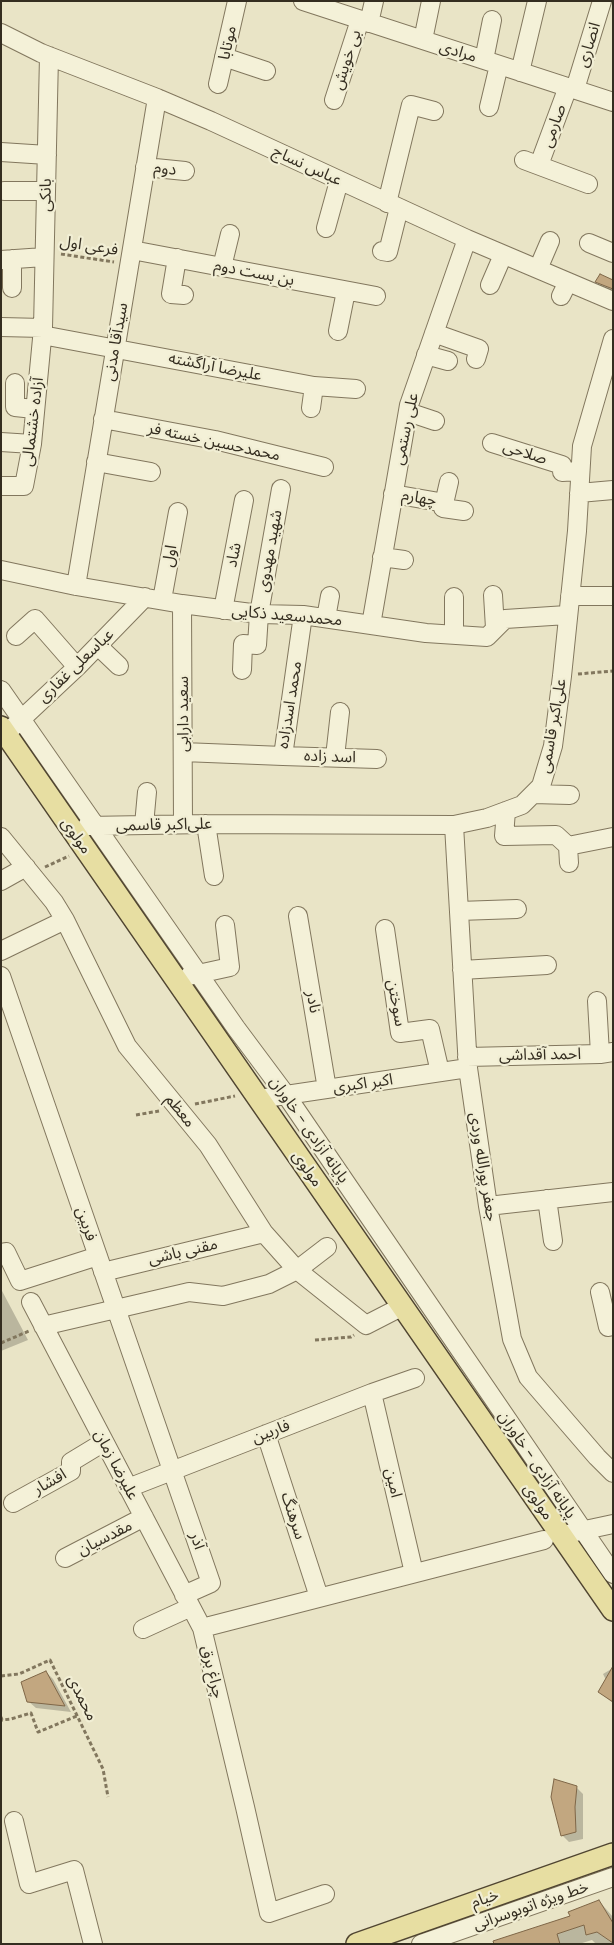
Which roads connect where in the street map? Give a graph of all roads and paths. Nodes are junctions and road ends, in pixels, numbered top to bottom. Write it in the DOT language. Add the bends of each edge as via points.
graph roads {
  1 [pos="237,1"];
  2 [pos="303,1"];
  3 [pos="374,1"];
  4 [pos="431,1"];
  5 [pos="537,1"];
  6 [pos="605,4"];
  7 [pos="492,20"];
  8 [pos="365,21"];
  9 [pos="1,33"];
  10 [pos="423,40"];
  11 [pos="49,56"];
  12 [pos="224,57"];
  13 [pos="492,62"];
  14 [pos="266,71"];
  15 [pos="520,72"];
  16 [pos="218,84"];
  17 [pos="572,88"];
  18 [pos="157,98"];
  19 [pos="334,100"];
  20 [pos="613,102"];
  21 [pos="489,107"];
  22 [pos="434,111"];
  23 [pos="1,152"];
  24 [pos="47,155"];
  25 [pos="145,167"];
  26 [pos="185,171"];
  27 [pos="339,181"];
  28 [pos="588,184"];
  29 [pos="4,191"];
  30 [pos="46,191"];
  31 [pos="393,206"];
  32 [pos="326,228"];
  33 [pos="230,234"];
  34 [pos="467,239"];
  35 [pos="550,241"];
  36 [pos="589,243"];
  37 [pos="382,251"];
  38 [pos="613,253"];
  39 [pos="44,254"];
  40 [pos="503,254"];
  41 [pos="130,257"];
  42 [pos="177,258"];
  43 [pos="6,259"];
  44 [pos="222,267"];
  45 [pos="538,269"];
  46 [pos="490,285"];
  47 [pos="12,288"];
  48 [pos="346,291"];
  49 [pos="184,295"];
  50 [pos="376,296"];
  51 [pos="613,301"];
  52 [pos="1,327"];
  53 [pos="43,331"];
  54 [pos="338,331"];
  55 [pos="434,333"];
  56 [pos="613,339"];
  57 [pos="115,349"];
  58 [pos="426,355"];
  59 [pos="476,359"];
  60 [pos="448,361"];
  61 [pos="15,383"];
  62 [pos="314,386"];
  63 [pos="356,389"];
  64 [pos="311,408"];
  65 [pos="34,409"];
  66 [pos="408,412"];
  67 [pos="103,419"];
  68 [pos="435,421"];
  69 [pos="1,442"];
  70 [pos="492,443"];
  71 [pos="32,444"];
  72 [pos="96,462"];
  73 [pos="324,467"];
  74 [pos="580,471"];
  75 [pos="151,472"];
  76 [pos="449,482"];
  77 [pos="1,486"];
  78 [pos="281,489"];
  79 [pos="613,490"];
  80 [pos="579,492"];
  81 [pos="393,494"];
  82 [pos="244,500"];
  83 [pos="445,503"];
  84 [pos="464,511"];
  85 [pos="178,512"];
  86 [pos="382,557"];
  87 [pos="404,560"];
  88 [pos="1,570"];
  89 [pos="76,586"];
  90 [pos="493,595"];
  91 [pos="330,596"];
  92 [pos="570,596"];
  93 [pos="613,596"];
  94 [pos="454,597"];
  95 [pos="153,599"];
  96 [pos="182,604"];
  97 [pos="223,610"];
  98 [pos="259,614"];
  99 [pos="303,615"];
  100 [pos="567,615"];
  101 [pos="326,618"];
  102 [pos="371,625"];
  103 [pos="495,628"];
  104 [pos="454,635"];
  105 [pos="16,636"];
  106 [pos="98,646"];
  107 [pos="118,666"];
  108 [pos="77,667"];
  109 [pos="242,670"];
  110 [pos="613,671"];
  111 [pos="562,676"];
  112 [pos="1,690"];
  113 [pos="340,712"];
  114 [pos="21,719"];
  115 [pos="3,734"];
  116 [pos="183,752"];
  117 [pos="283,756"];
  118 [pos="335,758"];
  119 [pos="377,759"];
  120 [pos="147,792"];
  121 [pos="533,794"];
  122 [pos="570,795"];
  123 [pos="506,811"];
  124 [pos="183,824"];
  125 [pos="206,824"];
  126 [pos="144,825"];
  127 [pos="454,825"];
  128 [pos="95,826"];
  129 [pos="70,827"];
  130 [pos="613,837"];
  131 [pos="1,838"];
  132 [pos="86,849"];
  133 [pos="29,870"];
  134 [pos="214,876"];
  135 [pos="1,881"];
  136 [pos="516,909"];
  137 [pos="459,911"];
  138 [pos="298,916"];
  139 [pos="65,920"];
  140 [pos="225,925"];
  141 [pos="385,930"];
  142 [pos="1,951"];
  143 [pos="547,965"];
  144 [pos="462,970"];
  145 [pos="198,974"];
  146 [pos="1,976"];
  147 [pos="174,978"];
  148 [pos="597,1001"];
  149 [pos="606,1053"];
  150 [pos="468,1062"];
  151 [pos="440,1072"];
  152 [pos="327,1089"];
  153 [pos="286,1095"];
  154 [pos="256,1096"];
  155 [pos="177,1108"];
  156 [pos="613,1192"];
  157 [pos="547,1199"];
  158 [pos="488,1206"];
  159 [pos="264,1233"];
  160 [pos="553,1241"];
  161 [pos="327,1247"];
  162 [pos="1,1253"];
  163 [pos="100,1264"];
  164 [pos="297,1270"];
  165 [pos="600,1292"];
  166 [pos="31,1302"];
  167 [pos="403,1306"];
  168 [pos="116,1309"];
  169 [pos="366,1325"];
  170 [pos="43,1326"];
  171 [pos="613,1326"];
  172 [pos="315,1340"];
  173 [pos="1,1342"];
  174 [pos="414,1378"];
  175 [pos="372,1393"];
  176 [pos="266,1434"];
  177 [pos="104,1442"];
  178 [pos="174,1470"];
  179 [pos="613,1473"];
  180 [pos="128,1488"];
  181 [pos="13,1503"];
  182 [pos="144,1517"];
  183 [pos="613,1524"];
  184 [pos="562,1535"];
  185 [pos="66,1558"];
  186 [pos="414,1573"];
  187 [pos="613,1574"];
  188 [pos="319,1597"];
  189 [pos="187,1601"];
  190 [pos="613,1610"];
  191 [pos="202,1628"];
  192 [pos="143,1629"];
  193 [pos="1,1676"];
  194 [pos="77,1716"];
  195 [pos="1,1717"];
  196 [pos="108,1797"];
  197 [pos="14,1821"];
  198 [pos="613,1854"];
  199 [pos="613,1877"];
  200 [pos="325,1894"];
  201 [pos="93,1944"];
  202 [pos="357,1944"];
  203 [pos="421,1944"];
  1 -- 12 [label="street, موتابا"];
  2 -- 8 [label="street, مرادی"];
  3 -- 8 [label="street, بی خویش"];
  4 -- 10 [label="street"];
  5 -- 15 [label="street"];
  6 -- 17 [label="street, انصاری"];
  7 -- 13 [label="street"];
  8 -- 10 [label="street, مرادی"];
  8 -- 19 [label="street, بی خویش"];
  9 -- 11 [label="street, عباس نساج"];
  10 -- 13 [label="street, مرادی"];
  11 -- 18 [label="street, عباس نساج"];
  11 -- 24 [label="street, بانکی"];
  12 -- 14 [label="street"];
  12 -- 16 [label="street, موتابا"];
  13 -- 15 [label="street, مرادی"];
  13 -- 21 [label="street"];
  15 -- 17 [label="street, مرادی"];
  17 -- 20 [label="street, مرادی"];
  17 -- 28 [label="street, صارمی" via="532,162"];
  18 -- 25 [label="street, سیدآقا مدنی"];
  18 -- 27 [label="street, عباس نساج"];
  22 -- 31 [label="street" via="411,105"];
  23 -- 24 [label="street"];
  24 -- 30 [label="street, بانکی"];
  25 -- 26 [label="street, دوم"];
  25 -- 41 [label="street, سیدآقا مدنی"];
  27 -- 31 [label="street, عباس نساج"];
  27 -- 32 [label="street"];
  29 -- 30 [label="street"];
  30 -- 39 [label="street, بانکی"];
  31 -- 34 [label="street, عباس نساج"];
  31 -- 37 [label="street" via="388,252"];
  33 -- 44 [label="street"];
  34 -- 40 [label="street, عباس نساج"];
  34 -- 55 [label="street, علی رستمی"];
  35 -- 45 [label="street"];
  36 -- 38 [label="street"];
  39 -- 41 [label="path, فرعی اول"];
  39 -- 43 [label="street"];
  39 -- 53 [label="street, بانکی"];
  40 -- 45 [label="street, عباس نساج"];
  40 -- 46 [label="street"];
  41 -- 42 [label="street, بن بست دوم"];
  41 -- 57 [label="street, سیدآقا مدنی"];
  42 -- 44 [label="street, بن بست دوم"];
  42 -- 49 [label="street" via="171,294"];
  43 -- 47 [label="street"];
  44 -- 48 [label="street, بن بست دوم"];
  45 -- 51 [label="street, عباس نساج" via="564,289"];
  48 -- 50 [label="street, بن بست دوم"];
  48 -- 54 [label="street"];
  52 -- 53 [label="street, علیرضا آراگشته"];
  53 -- 57 [label="street, علیرضا آراگشته"];
  53 -- 65 [label="street, آزاده خشتمالی"];
  55 -- 58 [label="street, علی رستمی"];
  55 -- 59 [label="street" via="479,349"];
  56 -- 74 [label="street, علی‌اکبر قاسمی" via="582,446"];
  57 -- 62 [label="street, علیرضا آراگشته"];
  57 -- 67 [label="street, سیدآقا مدنی"];
  58 -- 60 [label="street"];
  58 -- 66 [label="street, علی رستمی"];
  61 -- 65 [label="street" via="14,407"];
  62 -- 63 [label="street, علیرضا آراگشته"];
  62 -- 64 [label="street"];
  65 -- 71 [label="street, آزاده خشتمالی"];
  66 -- 68 [label="street"];
  66 -- 81 [label="street, علی رستمی"];
  67 -- 72 [label="street, سیدآقا مدنی"];
  67 -- 73 [label="street, محمدحسین خسته فر" via="215,440"];
  69 -- 71 [label="street"];
  70 -- 74 [label="street, صلاحی" via="562,465 562,472"];
  71 -- 77 [label="street, آزاده خشتمالی" via="24,486"];
  72 -- 75 [label="street"];
  72 -- 89 [label="street, سیدآقا مدنی"];
  74 -- 80 [label="street, علی‌اکبر قاسمی"];
  76 -- 83 [label="street"];
  78 -- 98 [label="street, شهید مهدوی"];
  79 -- 80 [label="street"];
  80 -- 92 [label="street, علی‌اکبر قاسمی"];
  81 -- 83 [label="street, چهارم"];
  81 -- 86 [label="street, علی رستمی"];
  82 -- 97 [label="street, شاد"];
  83 -- 84 [label="street, چهارم" via="443,508"];
  85 -- 95 [label="street, اول"];
  86 -- 87 [label="street"];
  86 -- 102 [label="street, علی رستمی"];
  88 -- 89 [label="street, محمدسعید ذکایی"];
  89 -- 95 [label="street, محمدسعید ذکایی"];
  90 -- 103 [label="street"];
  91 -- 101 [label="street"];
  92 -- 93 [label="street"];
  92 -- 100 [label="street, علی‌اکبر قاسمی"];
  94 -- 104 [label="street"];
  95 -- 96 [label="street, محمدسعید ذکایی"];
  95 -- 106 [label="street, عباسعلی غفاری"];
  96 -- 97 [label="street, محمدسعید ذکایی"];
  96 -- 116 [label="street, سعید دارابی"];
  97 -- 98 [label="street, محمدسعید ذکایی"];
  98 -- 99 [label="street, محمدسعید ذکایی"];
  98 -- 109 [label="street" via="257,645 243,644"];
  99 -- 101 [label="street, محمدسعید ذکایی"];
  99 -- 117 [label="street, محمد اسدزاده"];
  100 -- 103 [label="street, محمدسعید ذکایی" via="505,619"];
  100 -- 111 [label="street, علی‌اکبر قاسمی"];
  101 -- 102 [label="street, محمدسعید ذکایی"];
  102 -- 104 [label="street, محمدسعید ذکایی"];
  103 -- 104 [label="street, محمدسعید ذکایی" via="487,637"];
  105 -- 108 [label="street" via="35,619"];
  106 -- 107 [label="street"];
  106 -- 108 [label="street, عباسعلی غفاری"];
  108 -- 114 [label="street, عباسعلی غفاری"];
  110 -- 111 [label="path"];
  111 -- 121 [label="street, علی‌اکبر قاسمی" via="548,766 541,786"];
  112 -- 114 [label="street, پایانه آزادی - خاوران"];
  113 -- 118 [label="street"];
  114 -- 115 [label="street, عباسعلی غفاری"];
  114 -- 128 [label="street, پایانه آزادی - خاوران"];
  115 -- 129 [label="main road, مولوی"];
  116 -- 117 [label="street, محمد اسدزاده"];
  116 -- 124 [label="street, سعید دارابی"];
  117 -- 118 [label="street, اسد زاده"];
  118 -- 119 [label="street, اسد زاده"];
  120 -- 126 [label="street"];
  121 -- 122 [label="street"];
  121 -- 123 [label="street, علی‌اکبر قاسمی" via="522,805"];
  123 -- 127 [label="street, علی‌اکبر قاسمی"];
  123 -- 130 [label="street" via="504,836 556,835 569,855"];
  124 -- 125 [label="street, علی‌اکبر قاسمی"];
  124 -- 126 [label="street, علی‌اکبر قاسمی"];
  125 -- 127 [label="street, علی‌اکبر قاسمی"];
  125 -- 134 [label="street"];
  126 -- 128 [label="street, علی‌اکبر قاسمی"];
  127 -- 137 [label="street, جعفر پورالله وردی"];
  128 -- 129 [label="street, علی‌اکبر قاسمی"];
  128 -- 145 [label="street, پایانه آزادی - خاوران"];
  129 -- 132 [label="main road, مولوی"];
  131 -- 133 [label="street, معظم"];
  132 -- 133 [label="path"];
  132 -- 147 [label="main road, مولوی"];
  133 -- 135 [label="street"];
  133 -- 139 [label="street, معظم"];
  136 -- 137 [label="street"];
  137 -- 144 [label="street, جعفر پورالله وردی"];
  138 -- 152 [label="street, نادر"];
  139 -- 142 [label="street"];
  139 -- 155 [label="street, معظم" via="127,1046"];
  140 -- 145 [label="street" via="230,967"];
  141 -- 151 [label="street, سوختن" via="400,1033 430,1029"];
  143 -- 144 [label="street"];
  144 -- 150 [label="street, جعفر پورالله وردی"];
  145 -- 147 [label="street"];
  145 -- 153 [label="street, پایانه آزادی - خاوران"];
  146 -- 163 [label="street, فربین"];
  147 -- 154 [label="main road, مولوی"];
  148 -- 149 [label="street"];
  149 -- 150 [label="street, احمد آقداشی"];
  150 -- 151 [label="street, اکبر اکبری"];
  150 -- 158 [label="street, جعفر پورالله وردی"];
  151 -- 152 [label="street, اکبر اکبری"];
  152 -- 153 [label="street, اکبر اکبری"];
  153 -- 154 [label="street, اکبر اکبری"];
  153 -- 184 [label="street, پایانه آزادی - خاوران"];
  154 -- 155 [label="path"];
  154 -- 167 [label="main road, مولوی"];
  155 -- 159 [label="street, معظم" via="208,1145"];
  156 -- 157 [label="street"];
  157 -- 158 [label="street"];
  157 -- 160 [label="street"];
  158 -- 179 [label="street, جعفر پورالله وردی" via="512,1340 528,1377"];
  159 -- 163 [label="street, مقنی باشی"];
  159 -- 164 [label="street, معظم"];
  161 -- 164 [label="street"];
  162 -- 163 [label="street, مقنی باشی" via="6,1252 20,1281"];
  163 -- 168 [label="street, فربین"];
  164 -- 168 [label="street" via="269,1284 223,1296 189,1292"];
  164 -- 169 [label="street, معظم"];
  165 -- 171 [label="street" via="608,1327"];
  166 -- 170 [label="street, علیرضا زمان"];
  167 -- 169 [label="street"];
  167 -- 184 [label="main road, مولوی"];
  168 -- 170 [label="street"];
  168 -- 178 [label="street, فربین"];
  169 -- 172 [label="path" via="351,1337"];
  170 -- 173 [label="path"];
  170 -- 177 [label="street, علیرضا زمان"];
  174 -- 175 [label="street, فاربین"];
  175 -- 176 [label="street, فاربین"];
  175 -- 186 [label="street, امین"];
  176 -- 178 [label="street, فاربین"];
  176 -- 188 [label="street, سرهنگ"];
  177 -- 180 [label="street, علیرضا زمان"];
  177 -- 181 [label="street, افشار" via="71,1462 72,1471"];
  178 -- 180 [label="street, فاربین"];
  178 -- 189 [label="street, آذر" via="212,1583"];
  180 -- 182 [label="street, علیرضا زمان"];
  182 -- 185 [label="street, مقدسیان"];
  182 -- 189 [label="street, علیرضا زمان"];
  183 -- 184 [label="street, چراغ برق"];
  184 -- 186 [label="street, چراغ برق"];
  184 -- 187 [label="street, پایانه آزادی - خاوران"];
  184 -- 190 [label="main road, مولوی"];
  186 -- 188 [label="street, چراغ برق"];
  188 -- 191 [label="street, چراغ برق"];
  189 -- 191 [label="street, علیرضا زمان"];
  189 -- 192 [label="street"];
  191 -- 200 [label="street, چراغ برق" via="268,1914"];
  193 -- 194 [label="path, محمدی" via="19,1674 50,1660"];
  194 -- 195 [label="path" via="38,1732 31,1713 11,1719 2,1720"];
  194 -- 196 [label="path, محمدی" via="102,1769"];
  197 -- 201 [label="street" via="29,1884 74,1870"];
  198 -- 202 [label="main road, خیام"];
  199 -- 203 [label="street, خط ویژه اتوبوسرانی"];
}
